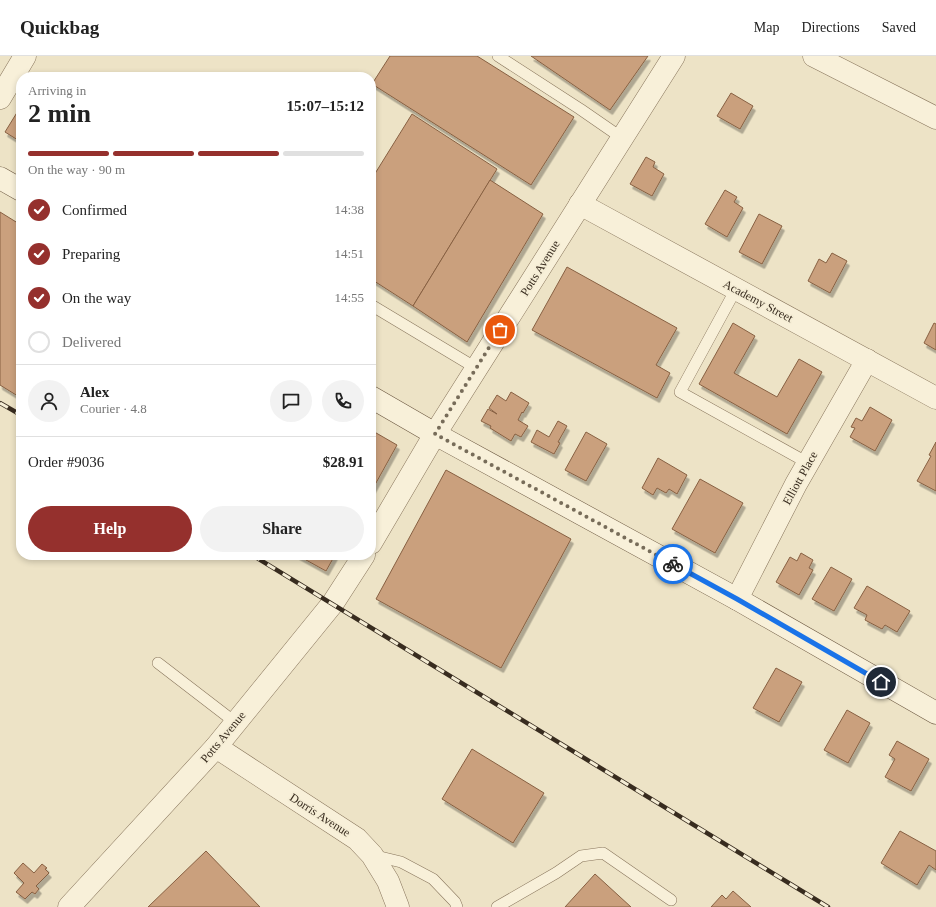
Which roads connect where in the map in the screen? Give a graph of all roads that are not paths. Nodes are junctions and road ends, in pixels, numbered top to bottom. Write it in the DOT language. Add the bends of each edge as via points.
graph roads {
  1 [pos="25,56"];
  2 [pos="498,56"];
  3 [pos="674,56"];
  4 [pos="814,56"];
  5 [pos="0,98"];
  6 [pos="936,118"];
  7 [pos="622,138"];
  8 [pos="0,178"];
  9 [pos="16,187"];
  10 [pos="580,204"];
  11 [pos="736,289"];
  12 [pos="376,308"];
  13 [pos="867,360"];
  14 [pos="476,368"];
  15 [pos="936,398"];
  16 [pos="376,400"];
  17 [pos="435,434"];
  18 [pos="808,463"];
  19 [pos="376,534"];
  20 [pos="361,560"];
  21 [pos="737,599"];
  22 [pos="158,663"];
  23 [pos="936,713"];
  24 [pos="236,723"];
  25 [pos="216,747"];
  26 [pos="372,855"];
  27 [pos="671,900"];
  28 [pos="501,906"];
  29 [pos="69,907"];
  30 [pos="398,907"];
  31 [pos="457,907"];
  1 -- 5 [label="street"];
  2 -- 7 [label="lane"];
  3 -- 7 [label="street, Potts Avenue"];
  4 -- 6 [label="street"];
  7 -- 10 [label="street, Potts Avenue"];
  8 -- 9 [label="street"];
  10 -- 11 [label="street, Academy Street"];
  10 -- 14 [label="street, Potts Avenue"];
  11 -- 13 [label="street, Academy Street"];
  11 -- 18 [label="lane" via="680,392"];
  12 -- 14 [label="lane"];
  13 -- 15 [label="street, Academy Street"];
  13 -- 18 [label="street, Elliott Place"];
  14 -- 17 [label="street, Potts Avenue"];
  16 -- 17 [label="street"];
  17 -- 19 [label="street, Potts Avenue"];
  17 -- 21 [label="street"];
  18 -- 21 [label="street, Elliott Place"];
  20 -- 24 [label="street, Potts Avenue" via="333,603"];
  21 -- 23 [label="street"];
  22 -- 24 [label="lane"];
  24 -- 25 [label="street, Potts Avenue"];
  25 -- 26 [label="street, Dorris Avenue" via="357,839"];
  25 -- 29 [label="street, Potts Avenue"];
  26 -- 30 [label="street, Dorris Avenue" via="388,880"];
  26 -- 31 [label="lane" via="401,862 433,879"];
  27 -- 28 [label="lane" via="603,853 581,856"];
}
